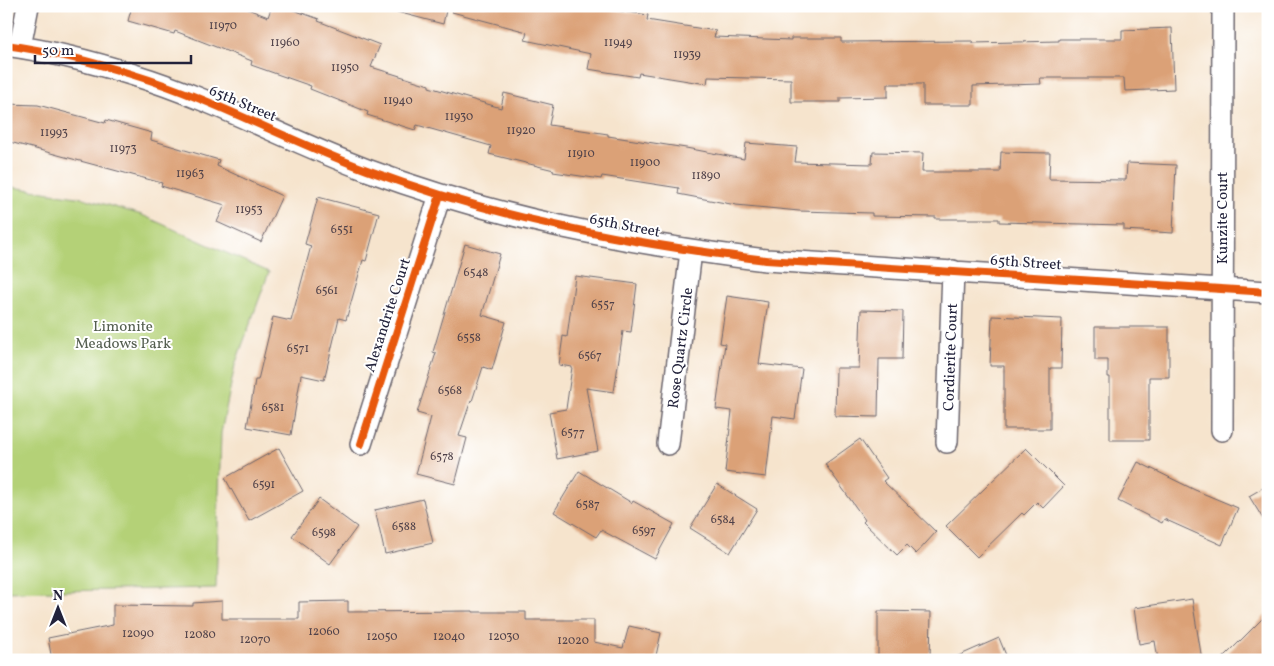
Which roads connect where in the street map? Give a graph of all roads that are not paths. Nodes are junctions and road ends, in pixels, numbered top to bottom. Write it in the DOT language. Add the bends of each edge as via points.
graph roads {
  1 [pos="28,6"];
  2 [pos="1223,6"];
  3 [pos="13,46"];
  4 [pos="440,195"];
  5 [pos="692,251"];
  6 [pos="953,271"];
  7 [pos="1222,288"];
  8 [pos="1268,292"];
  9 [pos="1222,430"];
  10 [pos="946,442"];
  11 [pos="361,444"];
  12 [pos="668,444"];
  1 -- 3 [label="street"];
  2 -- 7 [label="street, Kunzite Court"];
  3 -- 4 [label="street, 65th Street" via="136,75 367,170"];
  4 -- 5 [label="street, 65th Street" via="517,217"];
  4 -- 11 [label="street, Alexandrite Court"];
  5 -- 6 [label="street, 65th Street" via="766,260"];
  5 -- 12 [label="street, Rose Quartz Circle"];
  6 -- 7 [label="street, 65th Street"];
  6 -- 10 [label="street, Cordierite Court"];
  7 -- 8 [label="street, 65th Street"];
  7 -- 9 [label="street, Kunzite Court"];
}
